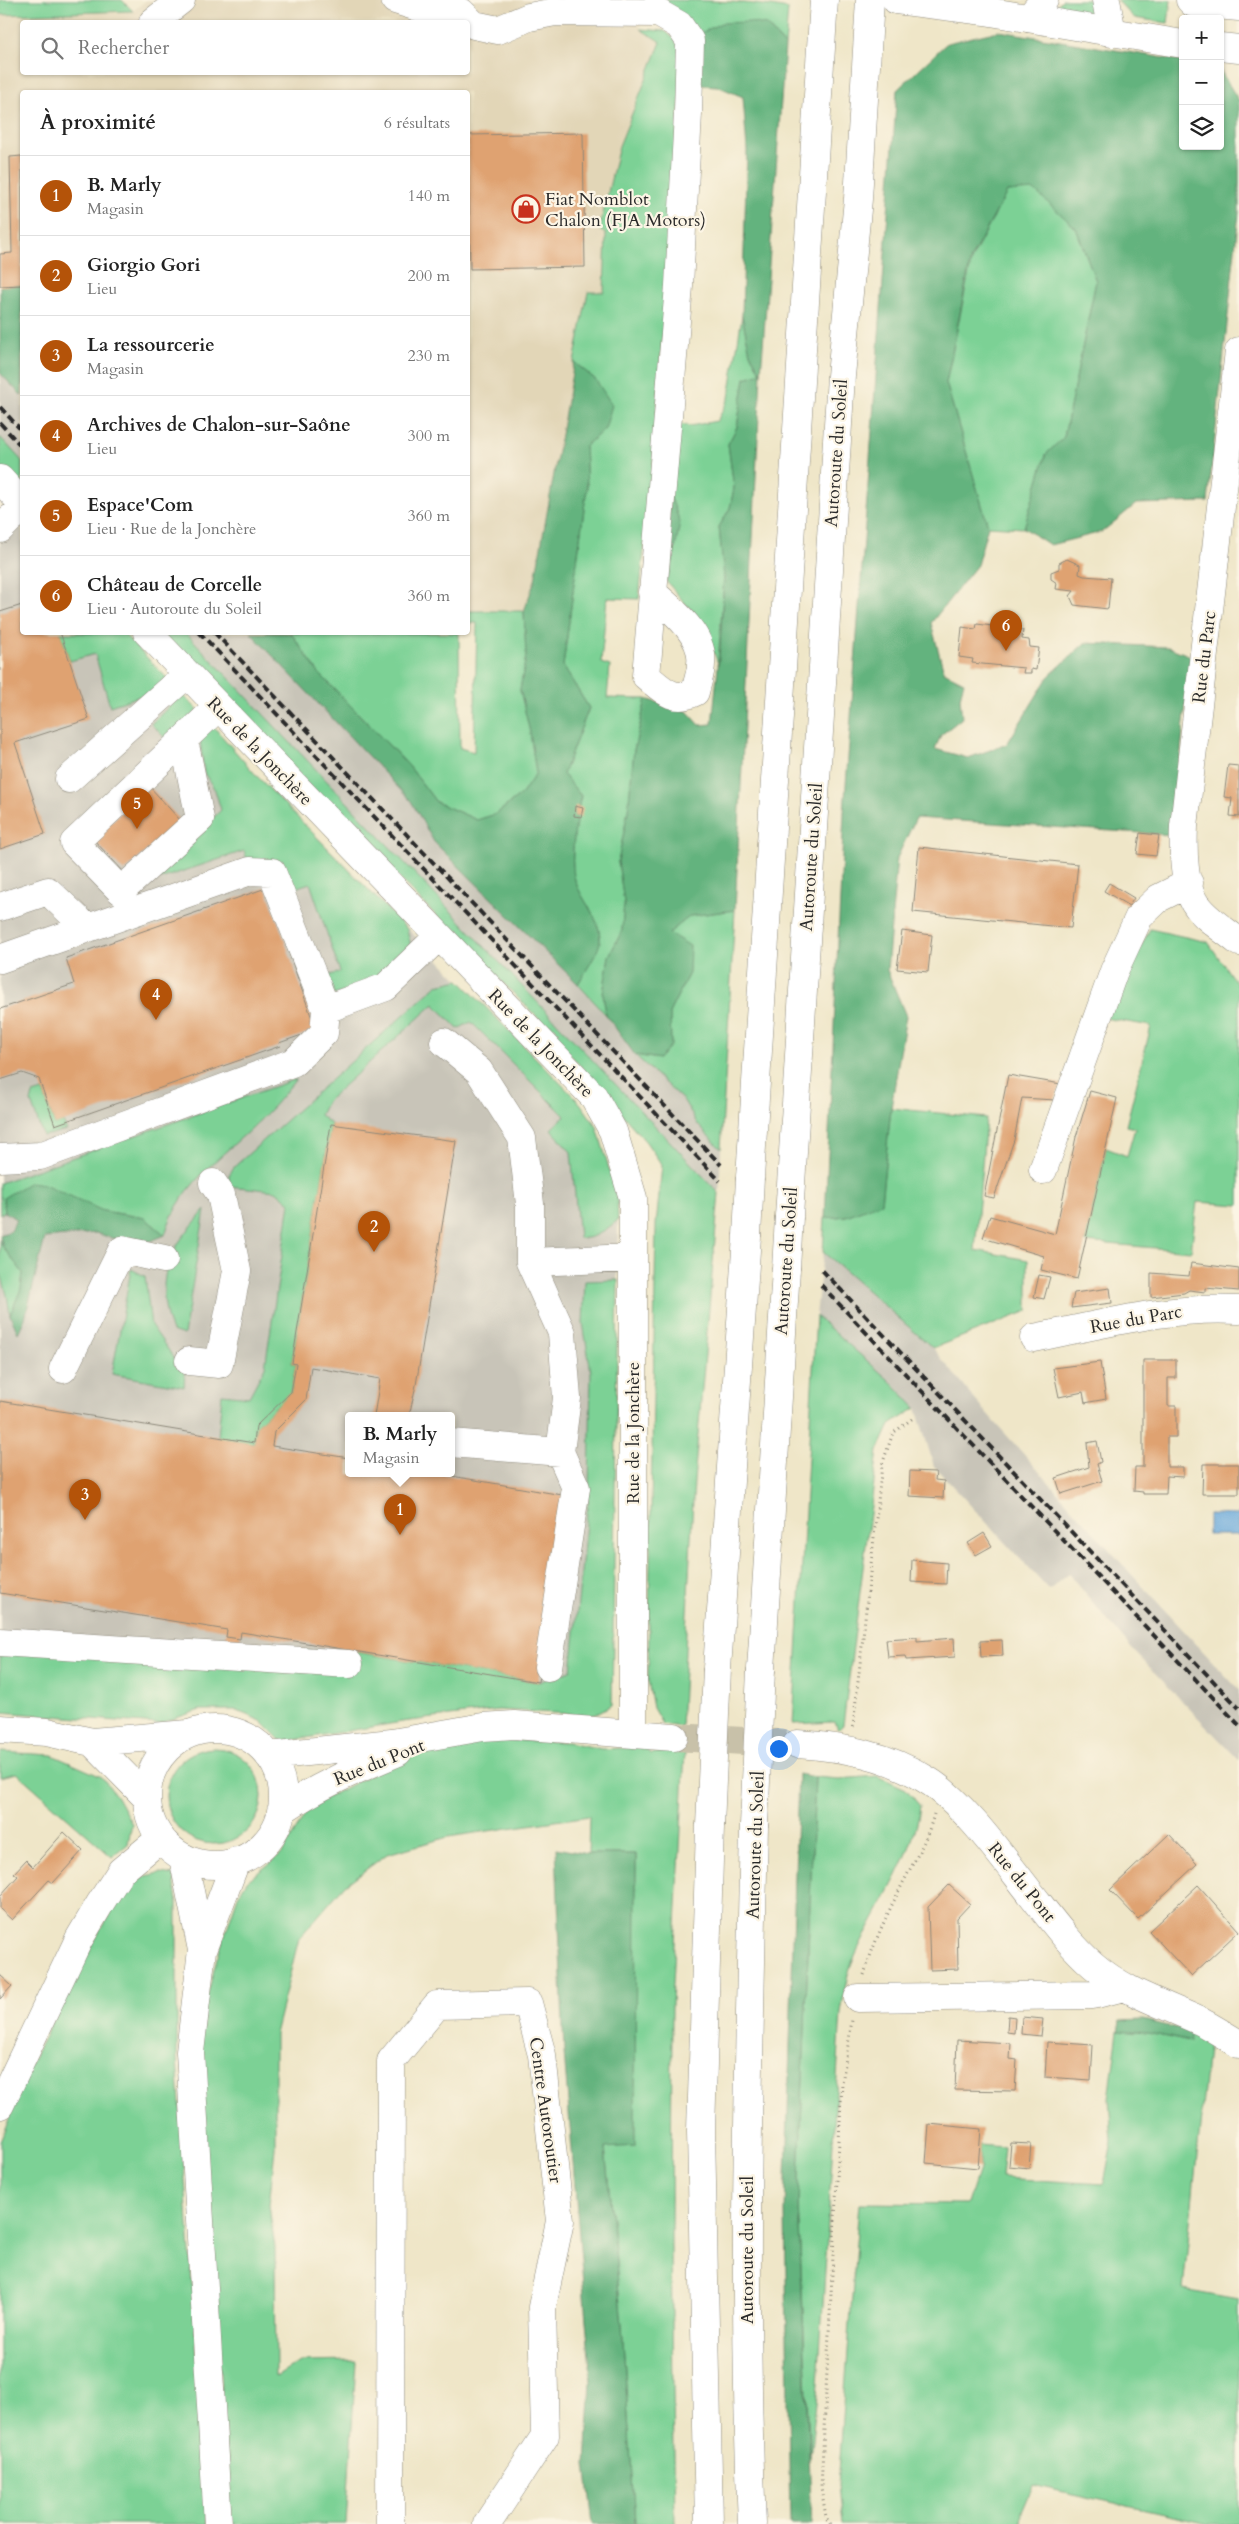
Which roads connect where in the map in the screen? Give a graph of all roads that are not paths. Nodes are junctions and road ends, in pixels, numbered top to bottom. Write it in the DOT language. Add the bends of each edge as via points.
graph roads {
  1 [pos="395,0"];
  2 [pos="824,0"];
  3 [pos="870,0"];
  4 [pos="896,0"];
  5 [pos="1106,0"];
  6 [pos="1190,0"];
  7 [pos="1239,6"];
  8 [pos="1036,9"];
  9 [pos="460,12"];
  10 [pos="470,21"];
  11 [pos="1112,32"];
  12 [pos="1179,43"];
  13 [pos="1224,47"];
  14 [pos="1239,49"];
  15 [pos="1239,351"];
  16 [pos="20,512"];
  17 [pos="0,529"];
  18 [pos="652,592"];
  19 [pos="150,635"];
  20 [pos="187,674"];
  21 [pos="218,707"];
  22 [pos="184,740"];
  23 [pos="69,779"];
  24 [pos="1189,883"];
  25 [pos="0,907"];
  26 [pos="87,928"];
  27 [pos="438,937"];
  28 [pos="1239,942"];
  29 [pos="0,959"];
  30 [pos="326,1009"];
  31 [pos="444,1042"];
  32 [pos="0,1158"];
  33 [pos="1042,1170"];
  34 [pos="213,1183"];
  35 [pos="164,1258"];
  36 [pos="633,1258"];
  37 [pos="530,1262"];
  38 [pos="1239,1310"];
  39 [pos="1034,1338"];
  40 [pos="189,1361"];
  41 [pos="63,1369"];
  42 [pos="455,1443"];
  43 [pos="560,1452"];
  44 [pos="0,1642"];
  45 [pos="348,1664"];
  46 [pos="548,1668"];
  47 [pos="483,1726"];
  48 [pos="0,1729"];
  49 [pos="633,1732"];
  50 [pos="188,1734"];
  51 [pos="674,1737"];
  52 [pos="92,1742"];
  53 [pos="798,1744"];
  54 [pos="270,1756"];
  55 [pos="147,1798"];
  56 [pos="281,1811"];
  57 [pos="161,1838"];
  58 [pos="183,1857"];
  59 [pos="236,1861"];
  60 [pos="202,1950"];
  61 [pos="1124,1987"];
  62 [pos="858,1998"];
  63 [pos="1239,2044"];
  64 [pos="0,2105"];
  65 [pos="218,2524"];
  66 [pos="390,2524"];
  67 [pos="487,2524"];
  68 [pos="709,2524"];
  69 [pos="752,2524"];
  1 -- 9 [label="main road" via="427,10"];
  2 -- 68 [label="main road, bridge" via="717,1669 701,2131"];
  3 -- 69 [label="main road, Autoroute du Soleil, bridge" via="858,199 841,376 761,1670 747,2137 747,2412"];
  4 -- 8 [label="main road"];
  5 -- 11 [label="main road"];
  6 -- 7 [label="main road"];
  8 -- 11 [label="main road"];
  10 -- 18 [label="main road" via="498,30 529,17 555,12 658,13 679,25 690,41 679,286"];
  11 -- 12 [label="main road"];
  13 -- 14 [label="main road"];
  15 -- 24 [label="main road, Rue du Parc" via="1184,826 1183,856"];
  16 -- 17 [label="main road"];
  19 -- 20 [label="main road, Rue de la Jonchère"];
  20 -- 21 [label="main road, Rue de la Jonchère"];
  20 -- 23 [label="main road"];
  21 -- 22 [label="main road"];
  21 -- 27 [label="main road, Rue de la Jonchère"];
  22 -- 22 [label="main road" via="74,843 121,891 200,819"];
  24 -- 28 [label="main road, Rue du Parc" via="1197,906"];
  24 -- 33 [label="main road" via="1159,898 1139,917 1114,971"];
  25 -- 26 [label="main road" via="48,891"];
  26 -- 29 [label="main road"];
  26 -- 30 [label="main road" via="250,871 272,872"];
  27 -- 30 [label="main road" via="386,987"];
  27 -- 36 [label="main road, Rue de la Jonchère" via="594,1097 614,1131 631,1189"];
  30 -- 32 [label="main road" via="324,1033 294,1062 40,1156"];
  31 -- 37 [label="main road" via="480,1071 522,1138 530,1204"];
  34 -- 40 [label="main road" via="221,1195 237,1270 219,1364"];
  35 -- 41 [label="main road" via="122,1250"];
  36 -- 37 [label="main road"];
  36 -- 49 [label="main road, Rue de la Jonchère"];
  37 -- 43 [label="main road" via="562,1334 567,1398"];
  38 -- 39 [label="main road, Rue du Parc" via="1164,1311"];
  42 -- 43 [label="main road"];
  43 -- 46 [label="main road" via="576,1488"];
  44 -- 45 [label="main road"];
  47 -- 49 [label="main road, Rue du Pont"];
  47 -- 54 [label="main road, Rue du Pont" via="392,1743"];
  47 -- 56 [label="main road, Rue du Pont" via="400,1750 309,1792"];
  48 -- 52 [label="main road" via="47,1732"];
  49 -- 51 [label="main road, Rue du Pont"];
  50 -- 52 [label="main road"];
  50 -- 54 [label="main road" via="201,1730 229,1730 252,1740"];
  50 -- 55 [label="main road" via="158,1759 150,1777"];
  52 -- 55 [label="main road"];
  53 -- 61 [label="main road, Rue du Pont" via="850,1750 892,1762 928,1780 965,1813 1092,1965"];
  54 -- 56 [label="main road" via="283,1789"];
  55 -- 57 [label="main road" via="150,1819"];
  56 -- 59 [label="main road" via="276,1828 260,1848"];
  57 -- 58 [label="main road"];
  57 -- 64 [label="main road" via="121,1872 101,1902 79,1939"];
  58 -- 59 [label="main road" via="210,1864"];
  58 -- 60 [label="main road"];
  59 -- 60 [label="main road"];
  60 -- 65 [label="main road" via="190,2052"];
  61 -- 62 [label="main road" via="1093,1995"];
  61 -- 63 [label="main road, Rue du Pont" via="1202,2022"];
  66 -- 67 [label="main road, Centre Autoroutier" via="391,2061 436,2005 528,2003 542,2055 560,2221 542,2306 545,2436"];
}
